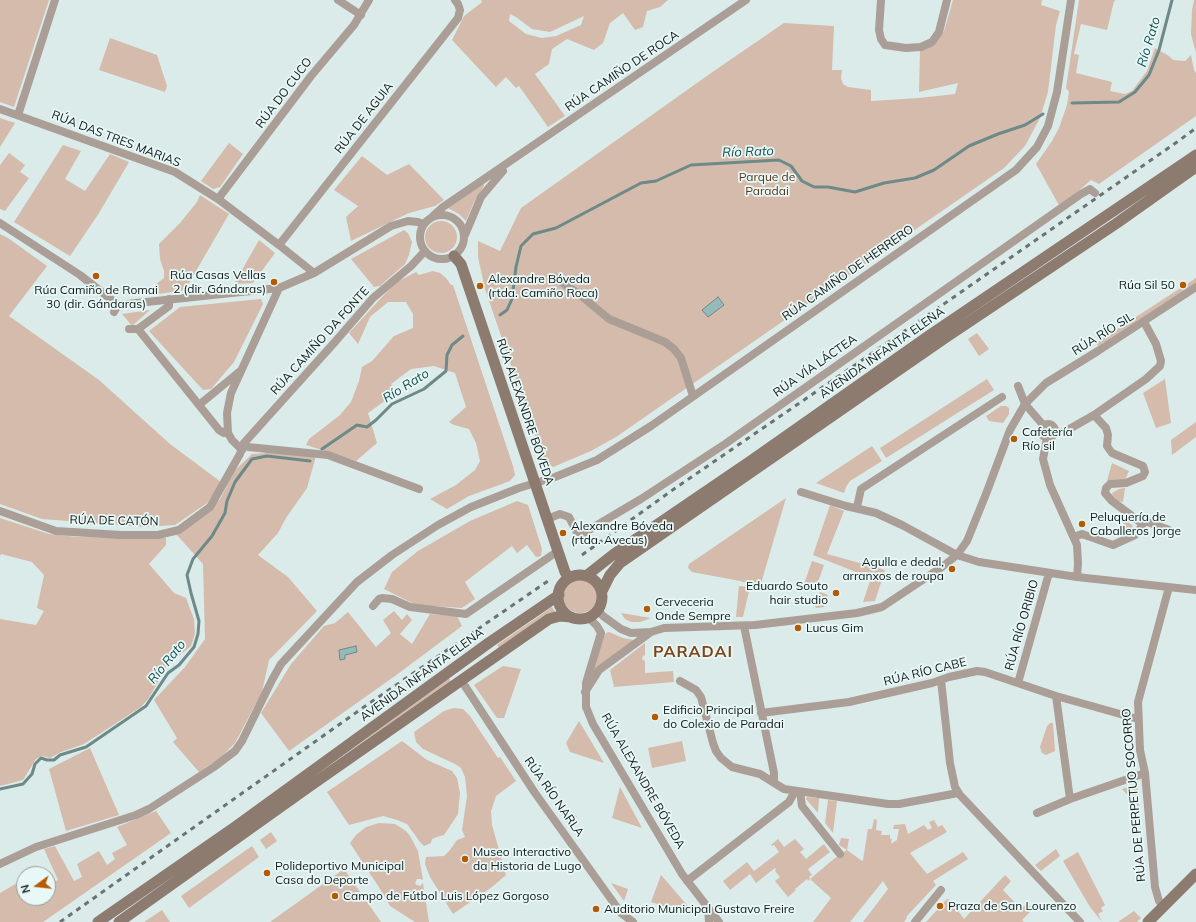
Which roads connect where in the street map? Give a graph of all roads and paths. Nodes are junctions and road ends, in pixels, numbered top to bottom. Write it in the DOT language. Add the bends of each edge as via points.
graph roads {
  1 [pos="55,0"];
  2 [pos="338,0"];
  3 [pos="369,0"];
  4 [pos="746,0"];
  5 [pos="881,0"];
  6 [pos="947,0"];
  7 [pos="1071,0"];
  8 [pos="456,2"];
  9 [pos="361,15"];
  10 [pos="0,109"];
  11 [pos="18,115"];
  12 [pos="1196,155"];
  13 [pos="511,161"];
  14 [pos="1196,167"];
  15 [pos="1095,193"];
  16 [pos="218,199"];
  17 [pos="433,216"];
  18 [pos="0,223"];
  19 [pos="423,224"];
  20 [pos="464,234"];
  21 [pos="279,244"];
  22 [pos="425,251"];
  23 [pos="454,256"];
  24 [pos="314,273"];
  25 [pos="554,277"];
  26 [pos="278,288"];
  27 [pos="1196,288"];
  28 [pos="169,300"];
  29 [pos="1144,322"];
  30 [pos="129,329"];
  31 [pos="138,329"];
  32 [pos="241,370"];
  33 [pos="1018,386"];
  34 [pos="692,396"];
  35 [pos="1002,397"];
  36 [pos="1025,404"];
  37 [pos="199,405"];
  38 [pos="1094,415"];
  39 [pos="1044,426"];
  40 [pos="1055,432"];
  41 [pos="228,433"];
  42 [pos="1047,438"];
  43 [pos="242,449"];
  44 [pos="535,483"];
  45 [pos="419,489"];
  46 [pos="801,492"];
  47 [pos="857,508"];
  48 [pos="0,511"];
  49 [pos="548,519"];
  50 [pos="1140,522"];
  51 [pos="1169,530"];
  52 [pos="1074,537"];
  53 [pos="558,551"];
  54 [pos="957,554"];
  55 [pos="1049,573"];
  56 [pos="586,576"];
  57 [pos="1077,577"];
  58 [pos="569,578"];
  59 [pos="1169,587"];
  60 [pos="1195,589"];
  61 [pos="602,591"];
  62 [pos="558,595"];
  63 [pos="373,606"];
  64 [pos="598,610"];
  65 [pos="571,617"];
  66 [pos="588,617"];
  67 [pos="744,626"];
  68 [pos="651,632"];
  69 [pos="461,680"];
  70 [pos="942,680"];
  71 [pos="680,681"];
  72 [pos="1018,683"];
  73 [pos="585,692"];
  74 [pos="1056,696"];
  75 [pos="762,713"];
  76 [pos="1138,719"];
  77 [pos="1145,772"];
  78 [pos="306,782"];
  79 [pos="774,782"];
  80 [pos="796,791"];
  81 [pos="958,793"];
  82 [pos="1070,800"];
  83 [pos="1037,813"];
  84 [pos="840,854"];
  85 [pos="0,864"];
  86 [pos="1196,874"];
  87 [pos="687,881"];
  88 [pos="153,884"];
  89 [pos="941,890"];
  90 [pos="160,893"];
  91 [pos="1164,906"];
  92 [pos="708,908"];
  93 [pos="98,922"];
  94 [pos="119,922"];
  95 [pos="633,922"];
  96 [pos="708,922"];
  97 [pos="719,922"];
  98 [pos="915,922"];
  99 [pos="1080,922"];
  100 [pos="1148,922"];
  1 -- 11 [label="street"];
  2 -- 9 [label="street"];
  3 -- 9 [label="street, RÚA DO CUCO"];
  4 -- 13 [label="street, RÚA CAMIÑO DE ROCA"];
  5 -- 6 [label="street" via="881,39 885,45 906,48 920,47 932,42 939,32"];
  7 -- 34 [label="street, RÚA CAMIÑO DE HERRERO" via="1057,92 1048,126 1037,147 1016,170"];
  8 -- 21 [label="street, RÚA DE AGUIA" via="460,10 458,18"];
  9 -- 16 [label="street, RÚA DO CUCO" via="311,76"];
  10 -- 11 [label="street, RÚA DAS TRES MARIAS"];
  11 -- 16 [label="street, RÚA DAS TRES MARIAS" via="175,172"];
  12 -- 56 [label="street, AVENIDA INFANTA ELENA" via="923,340"];
  13 -- 17 [label="street, RÚA CAMIÑO DE ROCA"];
  13 -- 20 [label="street, RÚA CAMIÑO DE ROCA" via="481,197"];
  14 -- 61 [label="street, AVENIDA INFANTA ELENA" via="620,563"];
  15 -- 49 [label="street, RÚA VÍA LÁCTEA" via="1090,190 1081,194 732,440 641,500 582,534 576,531 569,517 560,514"];
  16 -- 21 [label="street, RÚA DAS TRES MARIAS"];
  17 -- 19 [label="street"];
  17 -- 20 [label="street" via="447,214 454,217 463,228"];
  18 -- 28 [label="street" via="80,275 116,308"];
  19 -- 22 [label="street" via="420,242"];
  19 -- 24 [label="street" via="408,221 391,226"];
  20 -- 23 [label="street" via="462,248"];
  21 -- 24 [label="street, RÚA DAS TRES MARIAS"];
  22 -- 23 [label="street" via="436,258"];
  22 -- 43 [label="street, RÚA CAMIÑO DA FONTE" via="373,298"];
  23 -- 44 [label="street, RÚA ALEXANDRE BÓVEDA" via="461,264"];
  24 -- 26 [label="street"];
  25 -- 34 [label="street" via="579,294 609,320 665,342 674,349 681,358"];
  26 -- 28 [label="street"];
  26 -- 32 [label="street"];
  27 -- 29 [label="street, RÚA RÍO SIL"];
  28 -- 31 [label="street" via="169,306"];
  29 -- 36 [label="street, RÚA RÍO SIL" via="1046,383"];
  29 -- 38 [label="street" via="1156,344 1161,360 1160,366 1146,379"];
  30 -- 31 [label="street"];
  31 -- 37 [label="street"];
  32 -- 37 [label="street"];
  32 -- 41 [label="street" via="231,393 227,413"];
  33 -- 36 [label="street"];
  34 -- 44 [label="street, RÚA CAMIÑO DE HERRERO" via="597,460"];
  35 -- 47 [label="street" via="861,489"];
  36 -- 39 [label="street"];
  36 -- 54 [label="street, RÚA RÍO SIL" via="1010,430 967,541"];
  37 -- 41 [label="street" via="219,430 224,434"];
  38 -- 40 [label="street" via="1064,432"];
  38 -- 50 [label="street" via="1106,428 1107,446 1112,453 1143,466 1143,476 1126,483 1110,484 1105,493"];
  39 -- 40 [label="street" via="1050,425"];
  39 -- 42 [label="street" via="1041,432"];
  40 -- 42 [label="street"];
  41 -- 43 [label="street"];
  42 -- 52 [label="street" via="1042,459 1046,474 1066,524"];
  43 -- 45 [label="street" via="248,447 328,455"];
  43 -- 48 [label="street, RÚA DE CATÓN" via="210,507 180,530 158,535 56,531"];
  44 -- 49 [label="street, RÚA ALEXANDRE BÓVEDA"];
  44 -- 85 [label="street, RÚA CAMIÑO DE HERRERO" via="471,507 438,525 357,582 281,664 242,741 235,751 214,767 136,815 36,847"];
  46 -- 47 [label="street"];
  47 -- 54 [label="street" via="876,513"];
  49 -- 53 [label="street, RÚA ALEXANDRE BÓVEDA"];
  50 -- 51 [label="street" via="1148,522"];
  50 -- 52 [label="street" via="1142,526 1135,535 1113,545 1082,534"];
  52 -- 57 [label="street" via="1078,556"];
  53 -- 58 [label="street, RÚA ALEXANDRE BÓVEDA"];
  53 -- 63 [label="street" via="466,614 410,607 392,599 382,598"];
  54 -- 55 [label="street" via="979,562"];
  54 -- 67 [label="street" via="882,607 870,611"];
  55 -- 57 [label="street"];
  55 -- 72 [label="street, RÚA RÍO ORIBIO"];
  56 -- 58 [label="street"];
  56 -- 61 [label="street" via="594,580"];
  57 -- 59 [label="street"];
  58 -- 62 [label="street" via="560,588"];
  59 -- 60 [label="street"];
  59 -- 76 [label="street, RÚA DE PERPETUO SOCORRO" via="1138,702"];
  61 -- 64 [label="street"];
  62 -- 65 [label="street" via="561,608"];
  62 -- 78 [label="street, AVENIDA INFANTA ELENA" via="490,642"];
  64 -- 66 [label="street"];
  64 -- 68 [label="street" via="621,629 631,633"];
  65 -- 66 [label="street"];
  65 -- 69 [label="street, AVENIDA INFANTA ELENA" via="549,619"];
  66 -- 73 [label="street, RÚA ALEXANDRE BÓVEDA" via="601,633"];
  67 -- 68 [label="street" via="672,626"];
  67 -- 75 [label="street"];
  68 -- 73 [label="street" via="599,670"];
  69 -- 78 [label="street, AVENIDA INFANTA ELENA"];
  69 -- 95 [label="street, RÚA RÍO NARLA" via="545,806 621,913"];
  70 -- 72 [label="street, RÚA RÍO CABE" via="977,671"];
  70 -- 75 [label="street, RÚA RÍO CABE" via="849,702"];
  70 -- 81 [label="street" via="950,763"];
  71 -- 79 [label="street" via="696,690 701,697 713,743 721,758 732,767 760,774"];
  72 -- 74 [label="street, RÚA RÍO CABE"];
  73 -- 87 [label="street, RÚA ALEXANDRE BÓVEDA" via="586,707 593,724"];
  74 -- 76 [label="street, RÚA RÍO CABE"];
  74 -- 82 [label="street"];
  75 -- 79 [label="street"];
  76 -- 77 [label="street, RÚA DE PERPETUO SOCORRO" via="1140,750"];
  77 -- 82 [label="street"];
  77 -- 91 [label="street, RÚA DE PERPETUO SOCORRO" via="1155,887"];
  78 -- 88 [label="street, AVENIDA INFANTA ELENA"];
  78 -- 90 [label="street, AVENIDA INFANTA ELENA"];
  79 -- 80 [label="street" via="784,789"];
  80 -- 81 [label="street" via="888,804"];
  80 -- 84 [label="street" via="802,806"];
  80 -- 87 [label="street" via="789,802"];
  81 -- 99 [label="street"];
  82 -- 83 [label="street"];
  86 -- 91 [label="street"];
  87 -- 92 [label="street, RÚA ALEXANDRE BÓVEDA"];
  88 -- 90 [label="street"];
  88 -- 93 [label="street, AVENIDA INFANTA ELENA"];
  89 -- 98 [label="street"];
  90 -- 94 [label="street, AVENIDA INFANTA ELENA"];
  91 -- 100 [label="street"];
  92 -- 96 [label="street"];
  92 -- 97 [label="street, RÚA ALEXANDRE BÓVEDA"];
}
